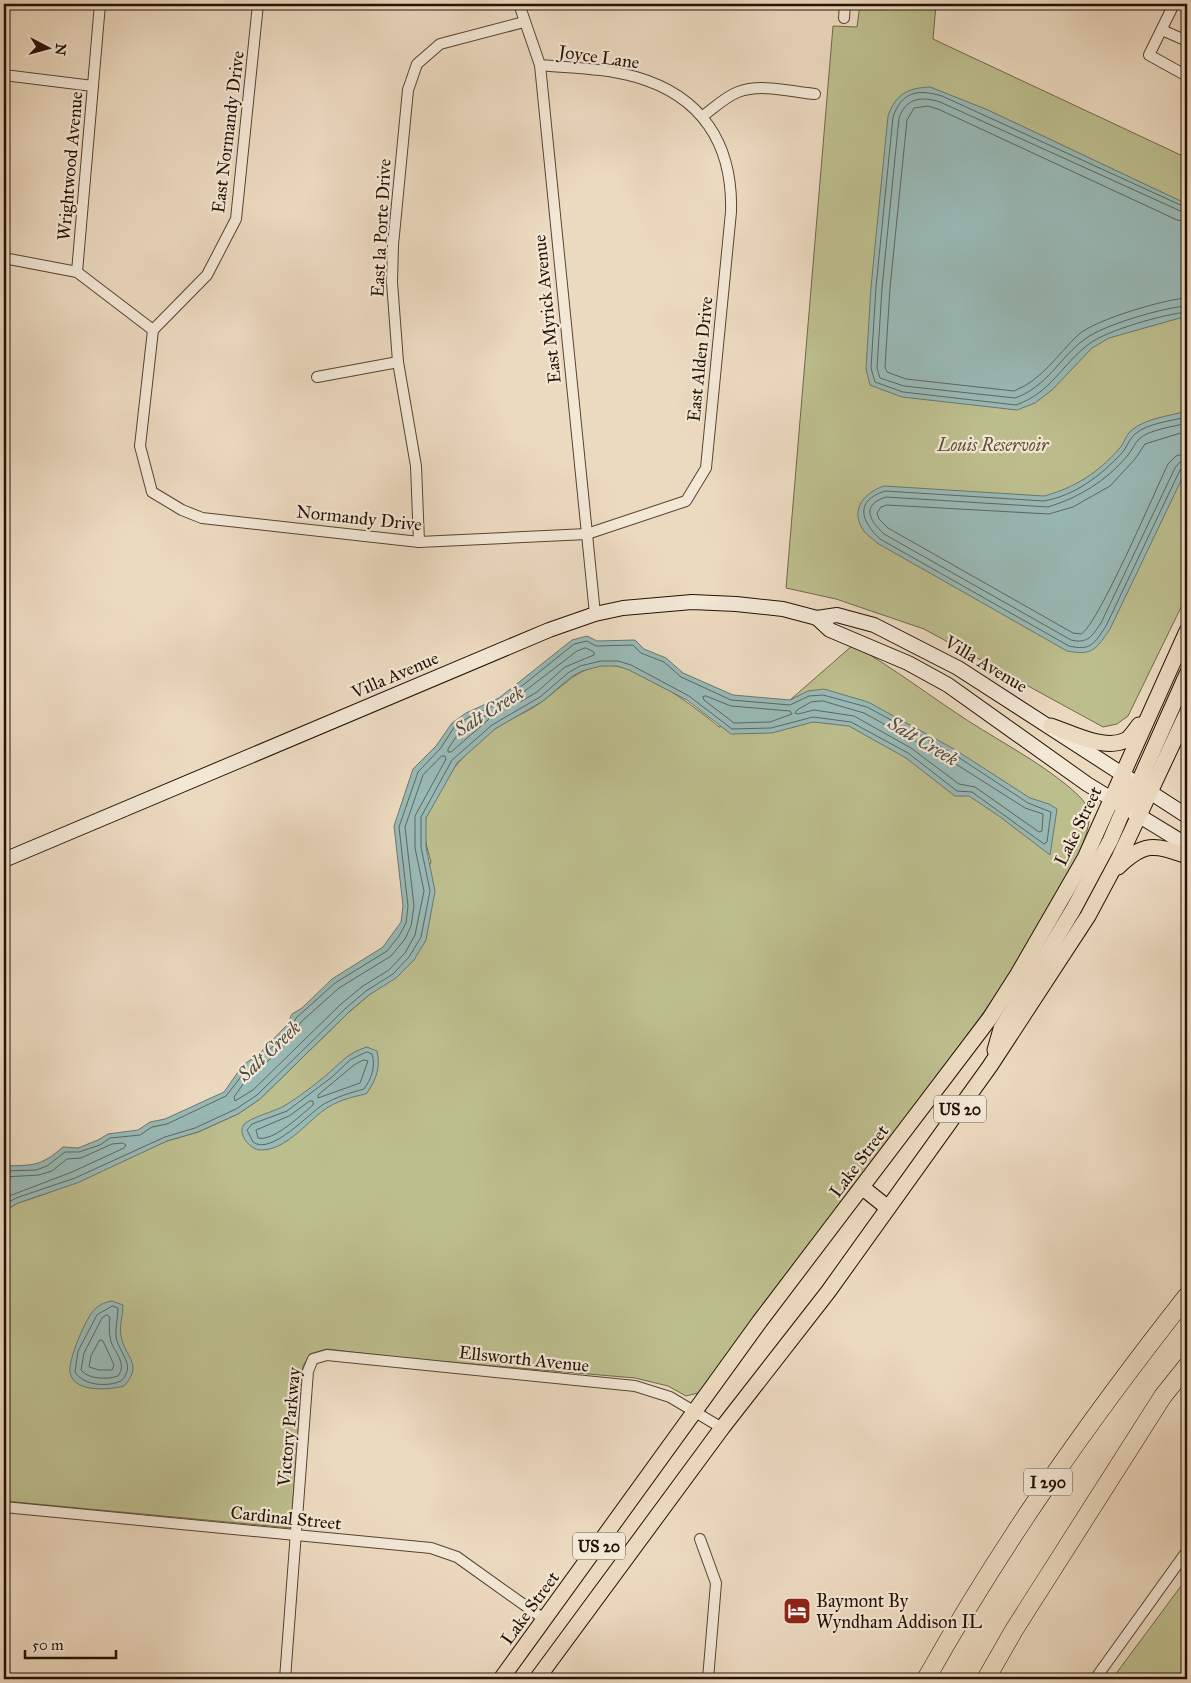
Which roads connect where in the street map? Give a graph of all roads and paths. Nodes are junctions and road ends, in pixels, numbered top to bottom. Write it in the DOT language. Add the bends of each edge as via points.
graph roads {
  1 [pos="100,4"];
  2 [pos="258,4"];
  3 [pos="518,4"];
  4 [pos="845,4"];
  5 [pos="1174,4"];
  6 [pos="844,18"];
  7 [pos="524,22"];
  8 [pos="1162,30"];
  9 [pos="1187,41"];
  10 [pos="540,65"];
  11 [pos="4,75"];
  12 [pos="1187,76"];
  13 [pos="93,86"];
  14 [pos="815,94"];
  15 [pos="703,116"];
  16 [pos="4,258"];
  17 [pos="77,272"];
  18 [pos="153,330"];
  19 [pos="398,362"];
  20 [pos="317,377"];
  21 [pos="587,534"];
  22 [pos="419,542"];
  23 [pos="595,614"];
  24 [pos="817,618"];
  25 [pos="1187,631"];
  26 [pos="1187,674"];
  27 [pos="1159,692"];
  28 [pos="1187,713"];
  29 [pos="1051,726"];
  30 [pos="1124,775"];
  31 [pos="1144,788"];
  32 [pos="1119,803"];
  33 [pos="1139,814"];
  34 [pos="1187,816"];
  35 [pos="1187,845"];
  36 [pos="1187,856"];
  37 [pos="4,860"];
  38 [pos="1110,875"];
  39 [pos="990,1066"];
  40 [pos="863,1188"];
  41 [pos="888,1208"];
  42 [pos="1187,1296"];
  43 [pos="313,1358"];
  44 [pos="1187,1366"];
  45 [pos="696,1412"];
  46 [pos="722,1428"];
  47 [pos="4,1507"];
  48 [pos="295,1535"];
  49 [pos="700,1539"];
  50 [pos="1187,1550"];
  51 [pos="544,1619"];
  52 [pos="285,1679"];
  53 [pos="502,1679"];
  54 [pos="537,1679"];
  55 [pos="708,1679"];
  56 [pos="926,1679"];
  57 [pos="986,1679"];
  58 [pos="1095,1679"];
  1 -- 13 [label="street, Wrightwood Avenue"];
  2 -- 18 [label="street, East Normandy Drive" via="236,219 207,275"];
  3 -- 7 [label="street, East Myrick Avenue"];
  4 -- 6 [label="street"];
  5 -- 8 [label="street"];
  7 -- 10 [label="street, East Myrick Avenue"];
  7 -- 19 [label="street, East la Porte Drive" via="440,44 417,64 408,90 393,245 393,307"];
  8 -- 9 [label="street"];
  8 -- 12 [label="street" via="1149,54"];
  10 -- 15 [label="street, Joyce Lane" via="635,76 675,93"];
  10 -- 21 [label="street, East Myrick Avenue"];
  11 -- 13 [label="street"];
  13 -- 17 [label="street, Wrightwood Avenue"];
  14 -- 15 [label="street" via="760,88 748,90 728,97"];
  15 -- 21 [label="street, East Alden Drive" via="725,159 732,192 706,468 686,501"];
  16 -- 17 [label="street"];
  17 -- 18 [label="street"];
  18 -- 22 [label="street, Normandy Drive" via="140,446 152,492 202,518"];
  19 -- 20 [label="street"];
  19 -- 22 [label="street, East la Porte Drive" via="416,466"];
  21 -- 22 [label="street, Normandy Drive"];
  21 -- 23 [label="street, East Myrick Avenue"];
  23 -- 24 [label="main road, Villa Avenue" via="651,604 692,602 783,609"];
  23 -- 37 [label="main road, Villa Avenue" via="549,630"];
  24 -- 29 [label="main road, Villa Avenue" via="837,615 882,629 958,668"];
  24 -- 32 [label="main road, Villa Avenue" via="830,630 908,663 948,685"];
  25 -- 27 [label="main road, Lake Street / US 20"];
  26 -- 31 [label="main road"];
  27 -- 29 [label="main road" via="1138,726 1128,739 1122,741 1098,742"];
  27 -- 30 [label="main road, Lake Street / US 20"];
  28 -- 31 [label="main road, US 20"];
  29 -- 30 [label="main road, Villa Avenue"];
  30 -- 31 [label="main road, Villa Avenue"];
  30 -- 32 [label="main road, Lake Street / US 20"];
  31 -- 33 [label="main road, US 20"];
  31 -- 34 [label="main road, Villa Avenue"];
  32 -- 33 [label="main road, Villa Avenue"];
  32 -- 39 [label="main road" via="1073,910 1001,1029"];
  32 -- 40 [label="main road, Lake Street / US 20" via="990,1018"];
  33 -- 35 [label="main road, Villa Avenue"];
  33 -- 38 [label="main road, US 20"];
  36 -- 38 [label="main road" via="1149,847 1138,850"];
  38 -- 39 [label="main road, US 20" via="1088,916"];
  39 -- 41 [label="main road, US 20"];
  40 -- 41 [label="main road"];
  40 -- 45 [label="main road, Lake Street / US 20" via="748,1336"];
  41 -- 46 [label="main road, US 20" via="828,1292"];
  42 -- 56 [label="highway, I 290" via="1066,1454 1003,1550"];
  43 -- 45 [label="street, Ellsworth Avenue" via="327,1354 635,1386 670,1398"];
  43 -- 48 [label="street, Victory Parkway" via="308,1371"];
  44 -- 57 [label="highway, I 290" via="1163,1396"];
  45 -- 46 [label="street, Ellsworth Avenue"];
  45 -- 51 [label="main road, Lake Street / US 20"];
  46 -- 54 [label="main road, US 20"];
  47 -- 48 [label="street, Cardinal Street"];
  48 -- 51 [label="street, Cardinal Street" via="431,1548 458,1557"];
  48 -- 52 [label="street, Victory Parkway"];
  49 -- 55 [label="street" via="716,1583"];
  50 -- 58 [label="street"];
  51 -- 53 [label="main road, Lake Street / US 20"];
}
